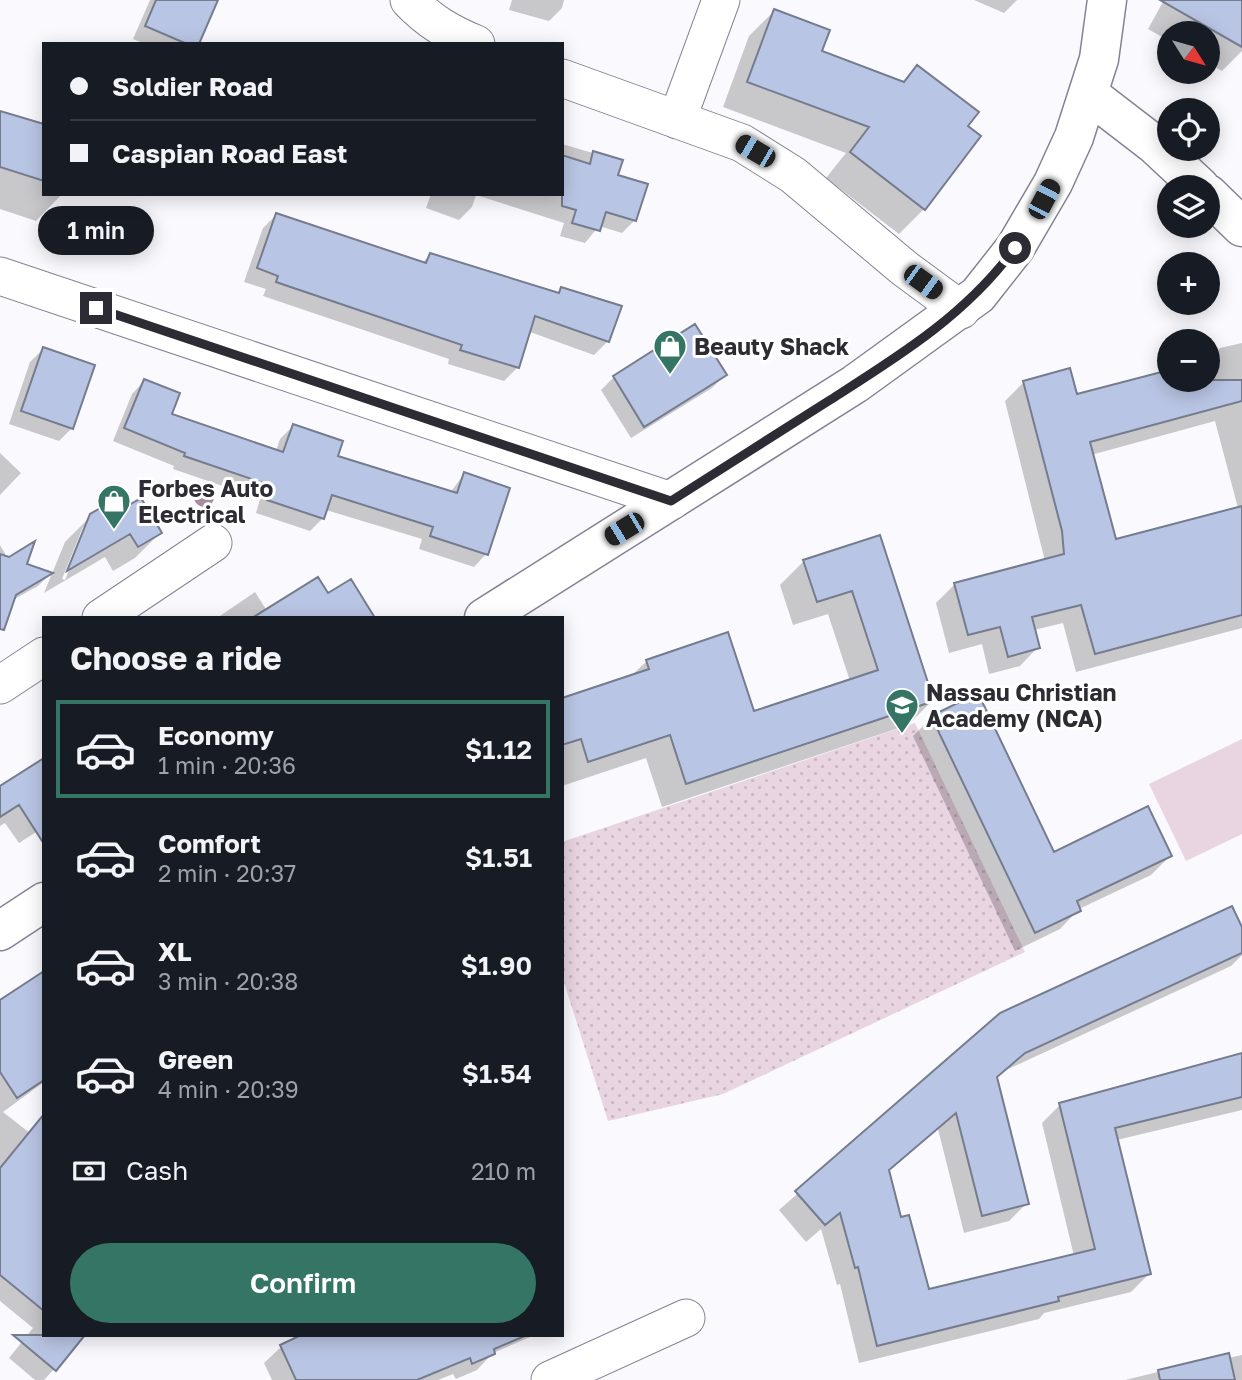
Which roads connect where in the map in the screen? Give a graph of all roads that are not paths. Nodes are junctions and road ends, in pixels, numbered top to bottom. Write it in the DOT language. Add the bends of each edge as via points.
graph roads {
  1 [pos="409,0"];
  2 [pos="721,0"];
  3 [pos="1107,0"];
  4 [pos="471,42"];
  5 [pos="564,79"];
  6 [pos="1090,95"];
  7 [pos="677,120"];
  8 [pos="1187,175"];
  9 [pos="1220,206"];
  10 [pos="1242,228"];
  11 [pos="0,276"];
  12 [pos="961,310"];
  13 [pos="671,501"];
  14 [pos="213,543"];
  15 [pos="104,616"];
  16 [pos="487,616"];
  17 [pos="42,657"];
  18 [pos="0,685"];
  19 [pos="42,903"];
  20 [pos="0,931"];
  21 [pos="686,1318"];
  22 [pos="550,1380"];
  1 -- 4 [label="street" via="448,33"];
  2 -- 7 [label="street"];
  3 -- 6 [label="main road"];
  5 -- 7 [label="street"];
  6 -- 8 [label="main road"];
  6 -- 12 [label="main road" via="1035,216 992,279"];
  7 -- 12 [label="street" via="742,143 769,159"];
  9 -- 10 [label="main road"];
  11 -- 13 [label="street"];
  12 -- 13 [label="main road"];
  13 -- 16 [label="main road"];
  14 -- 15 [label="street"];
  17 -- 18 [label="street"];
  19 -- 20 [label="main road"];
  21 -- 22 [label="street"];
}
